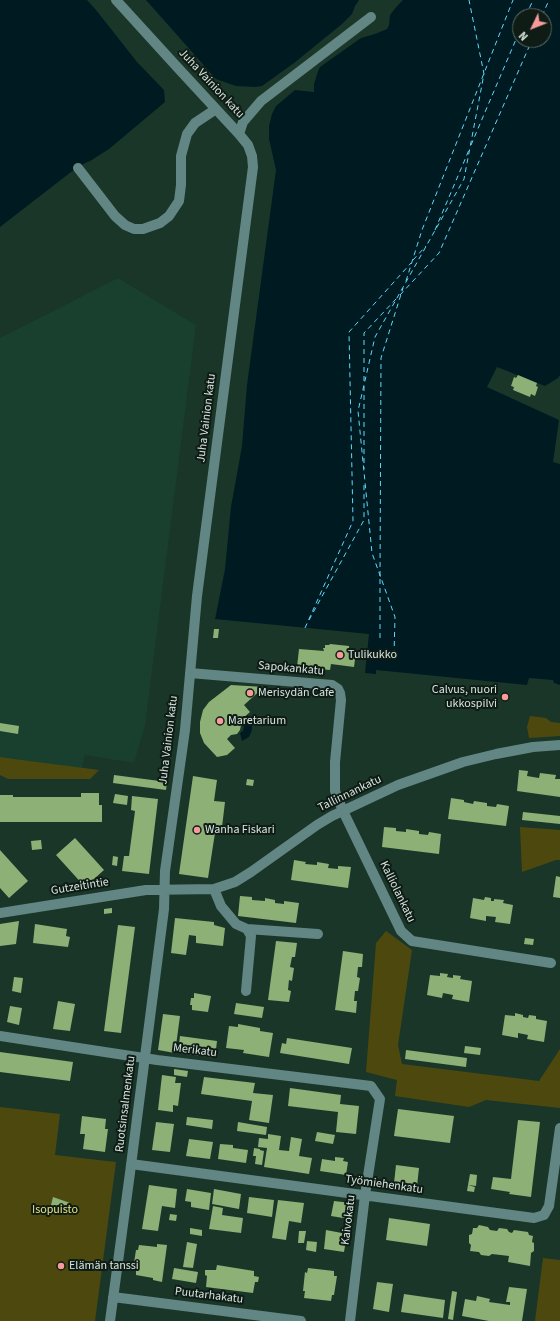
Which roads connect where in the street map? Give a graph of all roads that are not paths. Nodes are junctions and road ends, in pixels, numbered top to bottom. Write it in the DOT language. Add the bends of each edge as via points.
graph roads {
  1 [pos="116,0"];
  2 [pos="371,17"];
  3 [pos="216,109"];
  4 [pos="240,134"];
  5 [pos="78,168"];
  6 [pos="190,673"];
  7 [pos="560,745"];
  8 [pos="342,811"];
  9 [pos="214,889"];
  10 [pos="165,891"];
  11 [pos="0,913"];
  12 [pos="247,929"];
  13 [pos="318,934"];
  14 [pos="551,963"];
  15 [pos="246,990"];
  16 [pos="0,1036"];
  17 [pos="145,1058"];
  18 [pos="380,1099"];
  19 [pos="560,1128"];
  20 [pos="131,1164"];
  21 [pos="365,1195"];
  22 [pos="113,1297"];
  23 [pos="110,1321"];
  24 [pos="301,1321"];
  25 [pos="350,1321"];
  1 -- 3 [label="street, Juha Vainion katu"];
  2 -- 4 [label="street" via="261,101 244,122"];
  3 -- 4 [label="street, Juha Vainion katu"];
  3 -- 5 [label="street" via="195,123 186,134 181,156 179,201 169,216 160,223 143,229 125,225"];
  4 -- 6 [label="street, Juha Vainion katu" via="248,145 253,167 197,596"];
  6 -- 8 [label="street, Sapokankatu" via="332,685 338,689 341,700 335,791"];
  6 -- 10 [label="street, Juha Vainion katu" via="185,730 165,871"];
  7 -- 8 [label="street, Tallinnankatu" via="533,747 463,762 398,785"];
  8 -- 9 [label="street, Tallinnankatu" via="317,825 235,882"];
  8 -- 14 [label="street, Kalliolankatu" via="401,931 412,941"];
  9 -- 10 [label="street, Tallinnankatu"];
  9 -- 12 [label="street" via="221,906 236,924"];
  10 -- 11 [label="street, Gutzeitintie" via="146,890"];
  10 -- 17 [label="street, Ruotsinsalmenkatu"];
  12 -- 13 [label="street"];
  12 -- 15 [label="street" via="251,936"];
  16 -- 17 [label="street, Merikatu"];
  17 -- 18 [label="street, Merikatu" via="371,1086"];
  17 -- 20 [label="street, Ruotsinsalmenkatu"];
  18 -- 21 [label="street, Kaivokatu"];
  19 -- 21 [label="street, Työmiehenkatu" via="549,1206 544,1215 534,1218"];
  20 -- 21 [label="street, Työmiehenkatu"];
  20 -- 22 [label="street, Ruotsinsalmenkatu"];
  21 -- 25 [label="street, Kaivokatu"];
  22 -- 23 [label="street, Ruotsinsalmenkatu"];
  22 -- 24 [label="street, Puutarhakatu"];
}
